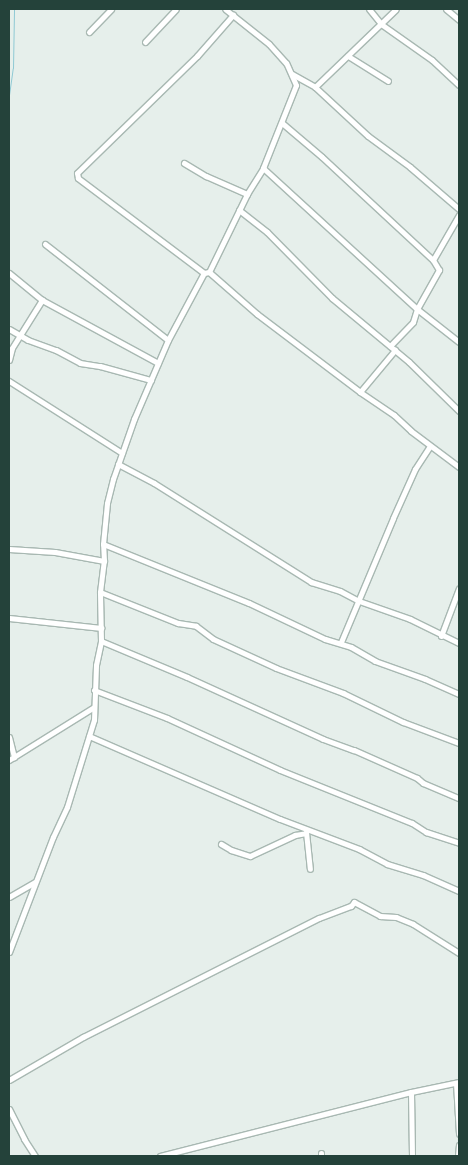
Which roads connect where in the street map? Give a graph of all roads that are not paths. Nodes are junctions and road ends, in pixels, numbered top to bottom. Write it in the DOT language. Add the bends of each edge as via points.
graph roads {
  1 [pos="111,9"];
  2 [pos="176,9"];
  3 [pos="224,9"];
  4 [pos="368,9"];
  5 [pos="396,9"];
  6 [pos="446,9"];
  7 [pos="459,9"];
  8 [pos="453,14"];
  9 [pos="233,15"];
  10 [pos="459,20"];
  11 [pos="381,24"];
  12 [pos="89,32"];
  13 [pos="144,42"];
  14 [pos="348,56"];
  15 [pos="292,74"];
  16 [pos="388,81"];
  17 [pos="459,86"];
  18 [pos="315,87"];
  19 [pos="282,123"];
  20 [pos="184,163"];
  21 [pos="263,168"];
  22 [pos="247,194"];
  23 [pos="459,209"];
  24 [pos="239,210"];
  25 [pos="459,215"];
  26 [pos="45,244"];
  27 [pos="433,260"];
  28 [pos="9,273"];
  29 [pos="207,273"];
  30 [pos="42,300"];
  31 [pos="417,309"];
  32 [pos="9,329"];
  33 [pos="21,336"];
  34 [pos="168,340"];
  35 [pos="459,342"];
  36 [pos="390,346"];
  37 [pos="395,350"];
  38 [pos="9,360"];
  39 [pos="158,363"];
  40 [pos="151,380"];
  41 [pos="9,381"];
  42 [pos="360,392"];
  43 [pos="459,411"];
  44 [pos="430,446"];
  45 [pos="122,453"];
  46 [pos="118,464"];
  47 [pos="459,467"];
  48 [pos="103,544"];
  49 [pos="9,549"];
  50 [pos="104,561"];
  51 [pos="459,588"];
  52 [pos="100,592"];
  53 [pos="359,601"];
  54 [pos="9,618"];
  55 [pos="101,628"];
  56 [pos="441,636"];
  57 [pos="101,641"];
  58 [pos="341,642"];
  59 [pos="459,643"];
  60 [pos="94,690"];
  61 [pos="459,694"];
  62 [pos="94,707"];
  63 [pos="89,736"];
  64 [pos="9,737"];
  65 [pos="459,743"];
  66 [pos="11,759"];
  67 [pos="459,798"];
  68 [pos="306,831"];
  69 [pos="459,843"];
  70 [pos="221,844"];
  71 [pos="310,869"];
  72 [pos="36,882"];
  73 [pos="459,891"];
  74 [pos="9,897"];
  75 [pos="9,952"];
  76 [pos="459,953"];
  77 [pos="9,1080"];
  78 [pos="458,1082"];
  79 [pos="411,1092"];
  80 [pos="9,1109"];
  81 [pos="459,1134"];
  82 [pos="459,1145"];
  83 [pos="35,1156"];
  84 [pos="160,1156"];
  85 [pos="412,1156"];
  86 [pos="458,1156"];
  1 -- 12 [label="street"];
  2 -- 13 [label="street"];
  3 -- 9 [label="street"];
  4 -- 11 [label="street"];
  5 -- 11 [label="street"];
  6 -- 8 [label="street"];
  7 -- 8 [label="street"];
  8 -- 10 [label="street"];
  9 -- 15 [label="street" via="269,44"];
  9 -- 29 [label="street" via="197,56 77,173 78,178"];
  11 -- 14 [label="street"];
  11 -- 17 [label="street" via="432,60"];
  14 -- 16 [label="street"];
  14 -- 18 [label="street"];
  15 -- 18 [label="street"];
  15 -- 19 [label="street" via="296,85"];
  18 -- 23 [label="street" via="368,136"];
  19 -- 21 [label="street"];
  19 -- 27 [label="street"];
  20 -- 22 [label="street"];
  21 -- 22 [label="street"];
  21 -- 31 [label="street"];
  22 -- 24 [label="street"];
  24 -- 29 [label="street"];
  24 -- 36 [label="street" via="267,232 332,298"];
  25 -- 27 [label="street"];
  26 -- 34 [label="street"];
  27 -- 31 [label="street" via="439,270"];
  28 -- 30 [label="street"];
  29 -- 34 [label="street"];
  29 -- 42 [label="street"];
  30 -- 33 [label="street"];
  30 -- 39 [label="street"];
  31 -- 35 [label="street"];
  31 -- 36 [label="street" via="414,322"];
  32 -- 33 [label="street"];
  33 -- 38 [label="street" via="12,348"];
  33 -- 40 [label="street" via="80,363"];
  34 -- 39 [label="street"];
  36 -- 37 [label="street"];
  37 -- 42 [label="street"];
  37 -- 43 [label="street"];
  39 -- 40 [label="street"];
  40 -- 45 [label="street"];
  41 -- 45 [label="street"];
  42 -- 44 [label="street" via="394,415"];
  44 -- 47 [label="street"];
  44 -- 53 [label="street" via="415,469"];
  45 -- 46 [label="street"];
  46 -- 48 [label="street" via="107,503"];
  46 -- 53 [label="street" via="311,582"];
  48 -- 50 [label="street"];
  48 -- 58 [label="street" via="249,603 325,639"];
  49 -- 50 [label="street" via="55,552"];
  50 -- 52 [label="street"];
  51 -- 56 [label="street"];
  52 -- 55 [label="street"];
  52 -- 65 [label="street" via="178,624 196,626 213,639 276,668"];
  53 -- 56 [label="street" via="410,619"];
  53 -- 58 [label="street"];
  54 -- 55 [label="street"];
  55 -- 57 [label="street"];
  56 -- 59 [label="street"];
  57 -- 60 [label="street"];
  57 -- 67 [label="street"];
  58 -- 61 [label="street" via="375,661"];
  60 -- 62 [label="street"];
  60 -- 69 [label="street" via="167,718 280,770 412,823 426,832"];
  62 -- 63 [label="street"];
  62 -- 66 [label="street"];
  63 -- 68 [label="street"];
  63 -- 72 [label="street" via="67,808"];
  64 -- 66 [label="street"];
  68 -- 70 [label="street" via="250,856"];
  68 -- 71 [label="street"];
  68 -- 73 [label="street" via="359,849 387,864"];
  72 -- 74 [label="street"];
  72 -- 75 [label="street"];
  76 -- 77 [label="street" via="413,924 396,917 380,916 354,902 82,1037"];
  78 -- 79 [label="street"];
  78 -- 81 [label="street"];
  79 -- 84 [label="street"];
  79 -- 85 [label="street"];
  80 -- 83 [label="street"];
  82 -- 86 [label="street"];
}
